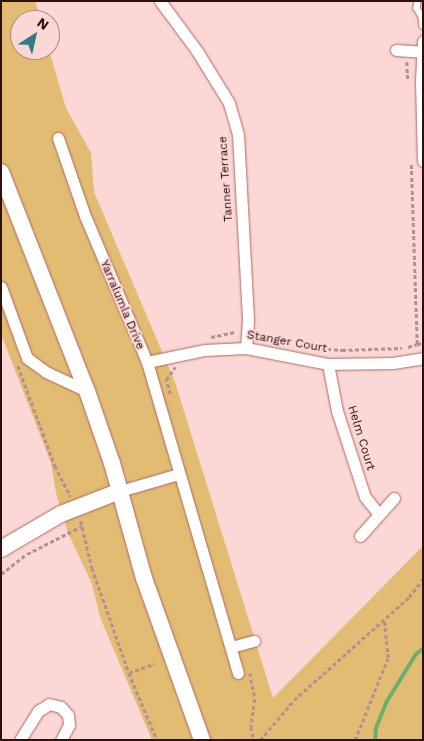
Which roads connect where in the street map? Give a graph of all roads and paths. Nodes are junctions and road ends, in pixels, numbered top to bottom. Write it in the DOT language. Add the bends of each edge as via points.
graph roads {
  1 [pos="160,1"];
  2 [pos="418,1"];
  3 [pos="423,26"];
  4 [pos="422,47"];
  5 [pos="401,51"];
  6 [pos="408,90"];
  7 [pos="58,138"];
  8 [pos="410,158"];
  9 [pos="423,161"];
  10 [pos="1,172"];
  11 [pos="1,288"];
  12 [pos="248,333"];
  13 [pos="204,338"];
  14 [pos="286,342"];
  15 [pos="423,342"];
  16 [pos="417,344"];
  17 [pos="304,346"];
  18 [pos="246,348"];
  19 [pos="15,357"];
  20 [pos="423,358"];
  21 [pos="146,362"];
  22 [pos="328,364"];
  23 [pos="87,391"];
  24 [pos="178,474"];
  25 [pos="120,491"];
  26 [pos="394,498"];
  27 [pos="76,508"];
  28 [pos="379,514"];
  29 [pos="82,526"];
  30 [pos="360,536"];
  31 [pos="1,549"];
  32 [pos="1,574"];
  33 [pos="423,579"];
  34 [pos="384,619"];
  35 [pos="254,641"];
  36 [pos="231,647"];
  37 [pos="154,664"];
  38 [pos="243,672"];
  39 [pos="130,673"];
  40 [pos="20,740"];
  41 [pos="60,740"];
  42 [pos="157,740"];
  43 [pos="202,740"];
  44 [pos="254,740"];
  45 [pos="260,740"];
  46 [pos="355,740"];
  1 -- 12 [label="street, Tanner Terrace" via="197,50 229,103 238,134"];
  2 -- 3 [label="lane"];
  4 -- 5 [label="street"];
  4 -- 9 [label="street"];
  5 -- 6 [label="path"];
  7 -- 21 [label="street, Yarralumla Drive" via="85,216"];
  8 -- 16 [label="path"];
  10 -- 23 [label="main road"];
  11 -- 23 [label="street" via="27,358 46,372"];
  12 -- 13 [label="path" via="238,331"];
  12 -- 14 [label="path"];
  12 -- 18 [label="street, Tanner Terrace"];
  15 -- 16 [label="path"];
  16 -- 17 [label="path" via="370,350"];
  18 -- 21 [label="street, Stanger Court" via="204,350"];
  18 -- 22 [label="street, Stanger Court"];
  19 -- 27 [label="path" via="55,466"];
  20 -- 22 [label="street, Stanger Court" via="393,363"];
  21 -- 24 [label="street, Yarralumla Drive"];
  22 -- 28 [label="street, Helm Court" via="337,411 365,497"];
  23 -- 25 [label="main road"];
  24 -- 25 [label="street"];
  24 -- 36 [label="street, Yarralumla Drive"];
  25 -- 27 [label="main road"];
  25 -- 43 [label="main road" via="144,578"];
  26 -- 28 [label="street"];
  27 -- 29 [label="path"];
  27 -- 31 [label="main road"];
  28 -- 30 [label="street"];
  29 -- 32 [label="path" via="27,554"];
  29 -- 39 [label="path" via="92,568"];
  33 -- 34 [label="path" via="409,597"];
  34 -- 45 [label="path" via="294,700"];
  34 -- 46 [label="path" via="388,658"];
  35 -- 36 [label="street"];
  36 -- 38 [label="street, Yarralumla Drive"];
  37 -- 39 [label="path"];
  38 -- 44 [label="path" via="255,699 251,727"];
  39 -- 42 [label="path"];
  40 -- 41 [label="street" via="38,711 49,704 63,708 69,717 68,729"];
}
